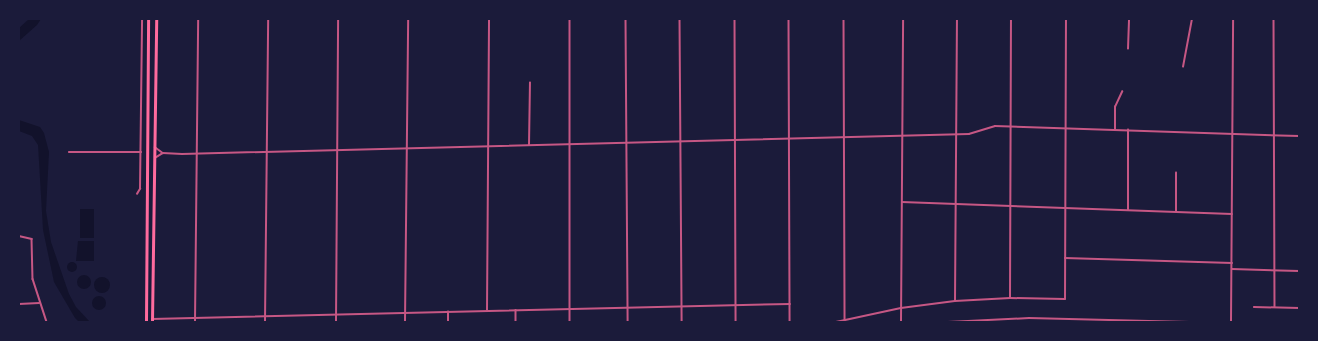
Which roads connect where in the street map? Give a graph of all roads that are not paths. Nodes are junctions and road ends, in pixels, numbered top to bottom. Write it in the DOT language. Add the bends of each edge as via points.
graph roads {
  1 [pos="142,19"];
  2 [pos="148,19"];
  3 [pos="156,19"];
  4 [pos="198,19"];
  5 [pos="268,19"];
  6 [pos="338,19"];
  7 [pos="408,19"];
  8 [pos="489,19"];
  9 [pos="570,19"];
  10 [pos="626,19"];
  11 [pos="680,19"];
  12 [pos="735,19"];
  13 [pos="789,19"];
  14 [pos="844,19"];
  15 [pos="902,19"];
  16 [pos="957,19"];
  17 [pos="1011,19"];
  18 [pos="1066,19"];
  19 [pos="1129,19"];
  20 [pos="1192,19"];
  21 [pos="1233,19"];
  22 [pos="1274,19"];
  23 [pos="1128,49"];
  24 [pos="1183,67"];
  25 [pos="530,83"];
  26 [pos="1122,92"];
  27 [pos="1011,127"];
  28 [pos="1066,128"];
  29 [pos="1115,130"];
  30 [pos="1128,130"];
  31 [pos="956,134"];
  32 [pos="1233,134"];
  33 [pos="1275,135"];
  34 [pos="902,136"];
  35 [pos="1299,136"];
  36 [pos="844,137"];
  37 [pos="790,139"];
  38 [pos="735,140"];
  39 [pos="681,142"];
  40 [pos="626,143"];
  41 [pos="570,144"];
  42 [pos="529,145"];
  43 [pos="488,146"];
  44 [pos="155,147"];
  45 [pos="407,148"];
  46 [pos="337,150"];
  47 [pos="69,152"];
  48 [pos="141,152"];
  49 [pos="267,152"];
  50 [pos="163,153"];
  51 [pos="197,154"];
  52 [pos="154,158"];
  53 [pos="1176,173"];
  54 [pos="137,194"];
  55 [pos="902,202"];
  56 [pos="956,205"];
  57 [pos="1010,207"];
  58 [pos="1065,209"];
  59 [pos="1128,210"];
  60 [pos="1176,212"];
  61 [pos="1232,214"];
  62 [pos="19,236"];
  63 [pos="1065,258"];
  64 [pos="1232,263"];
  65 [pos="1232,269"];
  66 [pos="1274,270"];
  67 [pos="1299,271"];
  68 [pos="1010,298"];
  69 [pos="956,301"];
  70 [pos="39,303"];
  71 [pos="19,304"];
  72 [pos="790,304"];
  73 [pos="736,305"];
  74 [pos="682,306"];
  75 [pos="627,307"];
  76 [pos="1254,307"];
  77 [pos="1274,307"];
  78 [pos="901,308"];
  79 [pos="1299,308"];
  80 [pos="570,309"];
  81 [pos="487,310"];
  82 [pos="516,310"];
  83 [pos="448,311"];
  84 [pos="405,312"];
  85 [pos="336,315"];
  86 [pos="265,316"];
  87 [pos="1010,318"];
  88 [pos="196,319"];
  89 [pos="845,320"];
  90 [pos="152,321"];
  91 [pos="1066,321"];
  92 [pos="1107,321"];
  93 [pos="1149,321"];
  94 [pos="47,322"];
  95 [pos="146,322"];
  96 [pos="195,322"];
  97 [pos="265,322"];
  98 [pos="336,322"];
  99 [pos="405,322"];
  100 [pos="448,322"];
  101 [pos="516,322"];
  102 [pos="570,322"];
  103 [pos="628,322"];
  104 [pos="682,322"];
  105 [pos="736,322"];
  106 [pos="790,322"];
  107 [pos="836,322"];
  108 [pos="901,322"];
  109 [pos="948,322"];
  110 [pos="956,322"];
  111 [pos="1010,322"];
  112 [pos="1189,322"];
  113 [pos="1231,322"];
  1 -- 48 [label="street"];
  2 -- 95 [label="highway"];
  3 -- 44 [label="highway"];
  4 -- 51 [label="street"];
  5 -- 49 [label="street"];
  6 -- 46 [label="street"];
  7 -- 45 [label="street"];
  8 -- 43 [label="street"];
  9 -- 41 [label="street"];
  10 -- 40 [label="street"];
  11 -- 39 [label="street"];
  12 -- 38 [label="street"];
  13 -- 37 [label="street"];
  14 -- 36 [label="street"];
  15 -- 34 [label="street"];
  16 -- 31 [label="street"];
  17 -- 27 [label="street"];
  18 -- 28 [label="street"];
  19 -- 23 [label="street"];
  20 -- 24 [label="street"];
  21 -- 32 [label="street"];
  22 -- 33 [label="street"];
  25 -- 42 [label="street"];
  26 -- 29 [label="street" via="1116,104"];
  27 -- 28 [label="street"];
  27 -- 31 [label="street" via="992,126 973,133"];
  27 -- 57 [label="street"];
  28 -- 29 [label="street"];
  28 -- 58 [label="street"];
  29 -- 30 [label="street"];
  30 -- 32 [label="street"];
  30 -- 59 [label="street"];
  31 -- 34 [label="street"];
  31 -- 56 [label="street"];
  32 -- 33 [label="street"];
  32 -- 61 [label="street"];
  33 -- 35 [label="street"];
  33 -- 66 [label="street"];
  34 -- 36 [label="street"];
  34 -- 55 [label="street"];
  36 -- 37 [label="street"];
  36 -- 89 [label="street"];
  37 -- 38 [label="street"];
  37 -- 72 [label="street"];
  38 -- 39 [label="street"];
  38 -- 73 [label="street"];
  39 -- 40 [label="street"];
  39 -- 74 [label="street"];
  40 -- 41 [label="street"];
  40 -- 75 [label="street"];
  41 -- 42 [label="street"];
  41 -- 80 [label="street"];
  42 -- 43 [label="street"];
  43 -- 45 [label="street"];
  43 -- 81 [label="street"];
  44 -- 50 [label="street"];
  44 -- 52 [label="highway"];
  45 -- 46 [label="street"];
  45 -- 84 [label="street"];
  46 -- 49 [label="street"];
  46 -- 85 [label="street"];
  47 -- 48 [label="street"];
  48 -- 54 [label="street" via="140,189"];
  49 -- 51 [label="street"];
  49 -- 86 [label="street"];
  50 -- 51 [label="street"];
  50 -- 52 [label="street"];
  51 -- 88 [label="street"];
  52 -- 90 [label="highway"];
  53 -- 60 [label="street"];
  55 -- 56 [label="street"];
  55 -- 78 [label="street"];
  56 -- 57 [label="street"];
  56 -- 69 [label="street"];
  57 -- 58 [label="street"];
  57 -- 68 [label="street"];
  58 -- 59 [label="street"];
  58 -- 63 [label="street"];
  59 -- 60 [label="street"];
  60 -- 61 [label="street"];
  61 -- 64 [label="street"];
  62 -- 70 [label="street" via="31,237 32,274"];
  63 -- 64 [label="street"];
  63 -- 68 [label="street" via="1065,299"];
  64 -- 65 [label="street"];
  65 -- 66 [label="street"];
  65 -- 113 [label="street"];
  66 -- 67 [label="street"];
  66 -- 77 [label="street"];
  68 -- 69 [label="street"];
  69 -- 78 [label="street"];
  70 -- 71 [label="street"];
  70 -- 94 [label="street"];
  72 -- 73 [label="street"];
  72 -- 106 [label="street"];
  73 -- 74 [label="street"];
  73 -- 105 [label="street"];
  74 -- 75 [label="street"];
  74 -- 104 [label="street"];
  75 -- 80 [label="street"];
  75 -- 103 [label="street"];
  76 -- 77 [label="street"];
  77 -- 79 [label="street"];
  78 -- 89 [label="street"];
  78 -- 108 [label="street"];
  80 -- 82 [label="street"];
  80 -- 102 [label="street"];
  81 -- 82 [label="street"];
  81 -- 83 [label="street"];
  82 -- 101 [label="street"];
  83 -- 84 [label="street"];
  83 -- 100 [label="street"];
  84 -- 85 [label="street"];
  84 -- 99 [label="street"];
  85 -- 86 [label="street"];
  85 -- 98 [label="street"];
  86 -- 88 [label="street"];
  86 -- 97 [label="street"];
  87 -- 91 [label="street"];
  87 -- 110 [label="street"];
  87 -- 111 [label="street"];
  88 -- 90 [label="street"];
  88 -- 96 [label="street"];
  89 -- 107 [label="street"];
  91 -- 92 [label="street"];
  92 -- 93 [label="street"];
  93 -- 112 [label="street"];
  109 -- 110 [label="street"];
}
